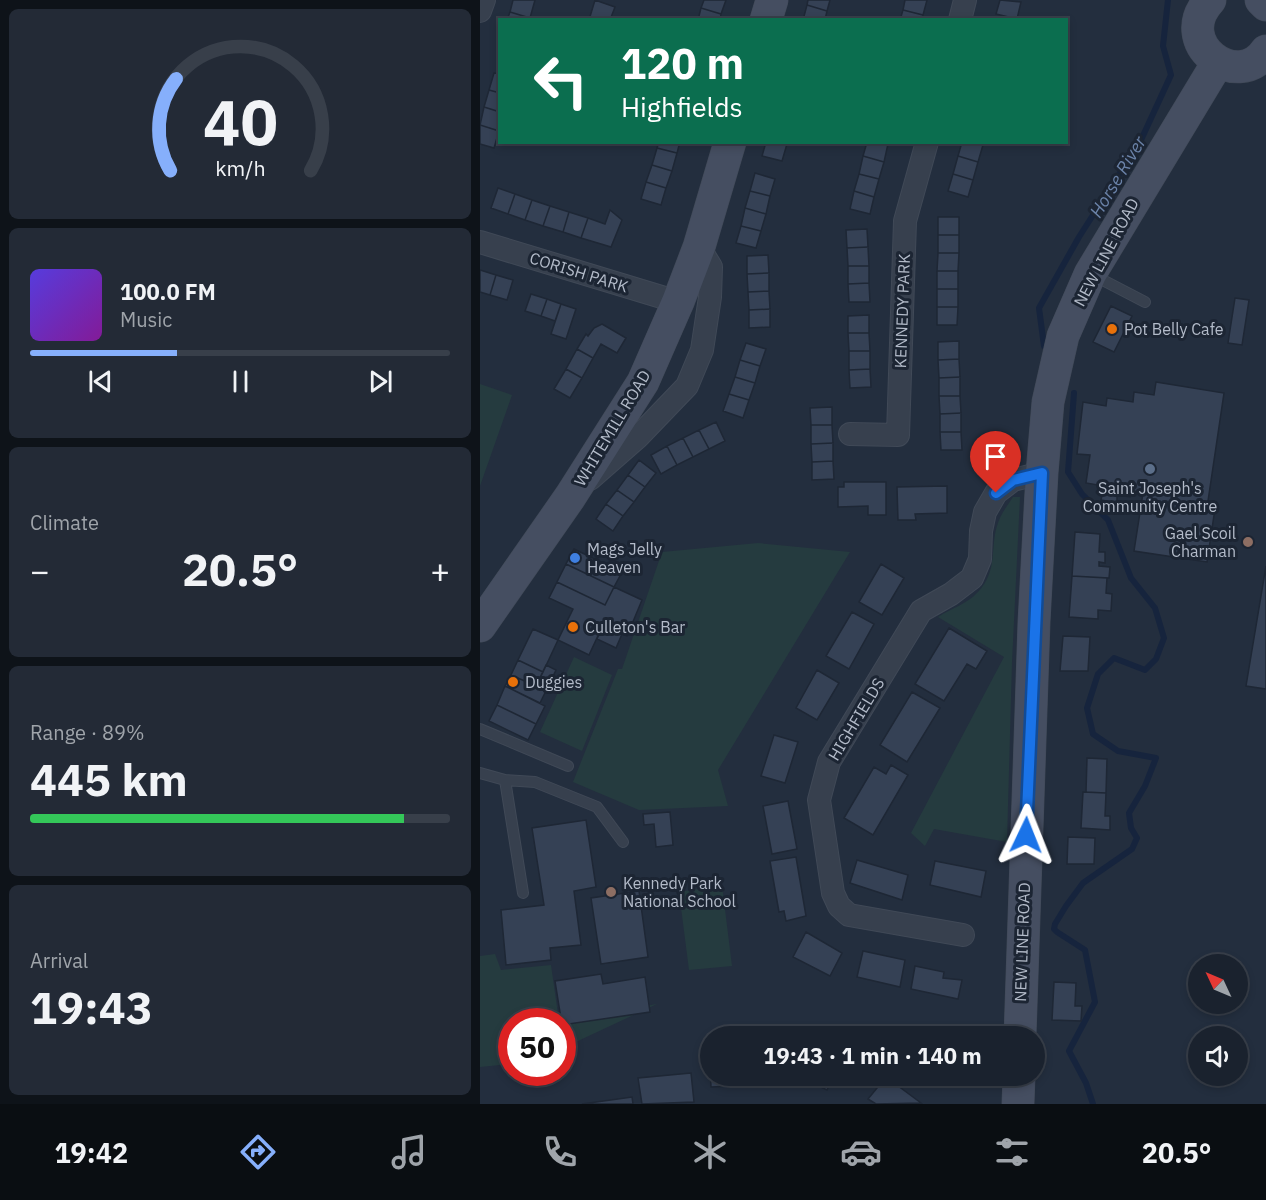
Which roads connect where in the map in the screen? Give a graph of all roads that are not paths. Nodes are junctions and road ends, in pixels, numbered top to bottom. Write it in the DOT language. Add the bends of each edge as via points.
graph roads {
  1 [pos="484,0"];
  2 [pos="772,0"];
  3 [pos="965,0"];
  4 [pos="1210,0"];
  5 [pos="1261,0"];
  6 [pos="1266,5"];
  7 [pos="480,11"];
  8 [pos="767,18"];
  9 [pos="960,18"];
  10 [pos="1265,55"];
  11 [pos="1218,63"];
  12 [pos="729,144"];
  13 [pos="926,144"];
  14 [pos="480,242"];
  15 [pos="699,247"];
  16 [pos="1090,274"];
  17 [pos="678,302"];
  18 [pos="1145,302"];
  19 [pos="850,434"];
  20 [pos="1042,473"];
  21 [pos="570,497"];
  22 [pos="480,626"];
  23 [pos="480,729"];
  24 [pos="568,766"];
  25 [pos="480,773"];
  26 [pos="505,780"];
  27 [pos="623,842"];
  28 [pos="523,892"];
  29 [pos="963,935"];
  30 [pos="1020,1026"];
  31 [pos="1019,1086"];
  32 [pos="1018,1104"];
  1 -- 7 [label="street"];
  2 -- 8 [label="main road"];
  3 -- 9 [label="street"];
  4 -- 11 [label="main road" via="1198,19 1197,32 1204,50"];
  5 -- 6 [label="main road"];
  10 -- 11 [label="main road" via="1242,66"];
  11 -- 16 [label="main road, NEW LINE ROAD"];
  12 -- 15 [label="main road, WHITEMILL ROAD"];
  13 -- 19 [label="street, KENNEDY PARK" via="905,220 898,435"];
  14 -- 17 [label="street, CORISH PARK"];
  15 -- 17 [label="main road, WHITEMILL ROAD"];
  15 -- 21 [label="street" via="711,267 710,297 702,350 687,386 638,437"];
  16 -- 18 [label="lane"];
  16 -- 20 [label="main road, NEW LINE ROAD" via="1063,336 1056,364 1048,402"];
  17 -- 21 [label="main road, WHITEMILL ROAD" via="643,382"];
  20 -- 29 [label="street, HIGHFIELDS" via="1013,480 996,493 986,512 980,559 972,578 921,611 829,762 819,800 829,875 839,906 849,915"];
  20 -- 30 [label="main road, NEW LINE ROAD"];
  21 -- 22 [label="main road, WHITEMILL ROAD"];
  23 -- 24 [label="lane"];
  25 -- 26 [label="lane"];
  26 -- 27 [label="lane" via="536,782 597,807"];
  26 -- 28 [label="lane"];
  31 -- 32 [label="main road"];
}
